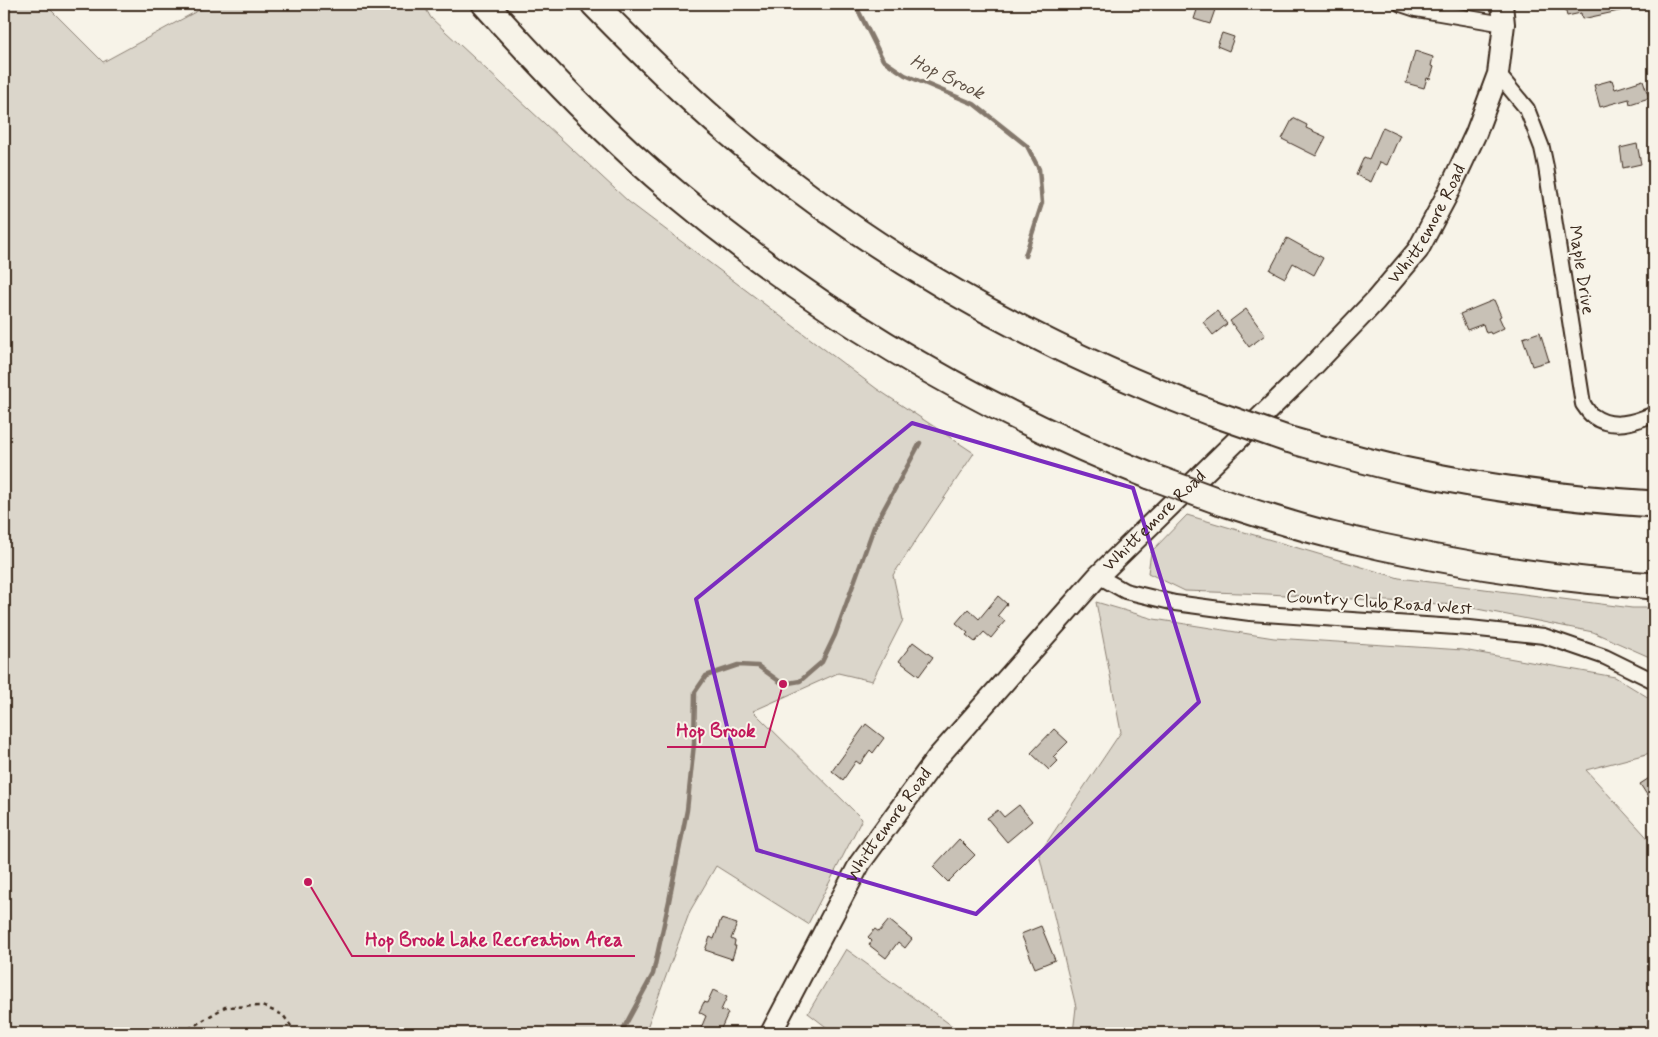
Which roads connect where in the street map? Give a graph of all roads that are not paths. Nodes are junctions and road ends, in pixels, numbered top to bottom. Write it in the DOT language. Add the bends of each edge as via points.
graph roads {
  1 [pos="485,4"];
  2 [pos="594,4"];
  3 [pos="1401,4"];
  4 [pos="1502,4"];
  5 [pos="1504,24"];
  6 [pos="1498,74"];
  7 [pos="1654,414"];
  8 [pos="1654,504"];
  9 [pos="1098,576"];
  10 [pos="1654,586"];
  11 [pos="1654,681"];
  12 [pos="772,1033"];
  1 -- 10 [label="highway, bridge" via="624,148 730,238 839,316 896,352 1016,417 1150,476 1221,502 1329,534 1397,551 1529,575"];
  2 -- 8 [label="highway, bridge" via="679,89 786,179 938,282 1053,345 1112,373 1287,439 1413,472 1540,494"];
  3 -- 5 [label="street"];
  4 -- 5 [label="main road, Whittemore Road"];
  5 -- 6 [label="main road, Whittemore Road"];
  6 -- 7 [label="street, Maple Drive" via="1527,109 1542,148 1583,404 1593,416 1611,424 1634,422"];
  6 -- 9 [label="main road, Whittemore Road" via="1447,196 1418,250 1311,368"];
  9 -- 11 [label="street, Country Club Road West" via="1125,591 1175,603 1241,612 1544,636 1605,657"];
  9 -- 12 [label="main road, Whittemore Road" via="937,758 860,863"];
}
